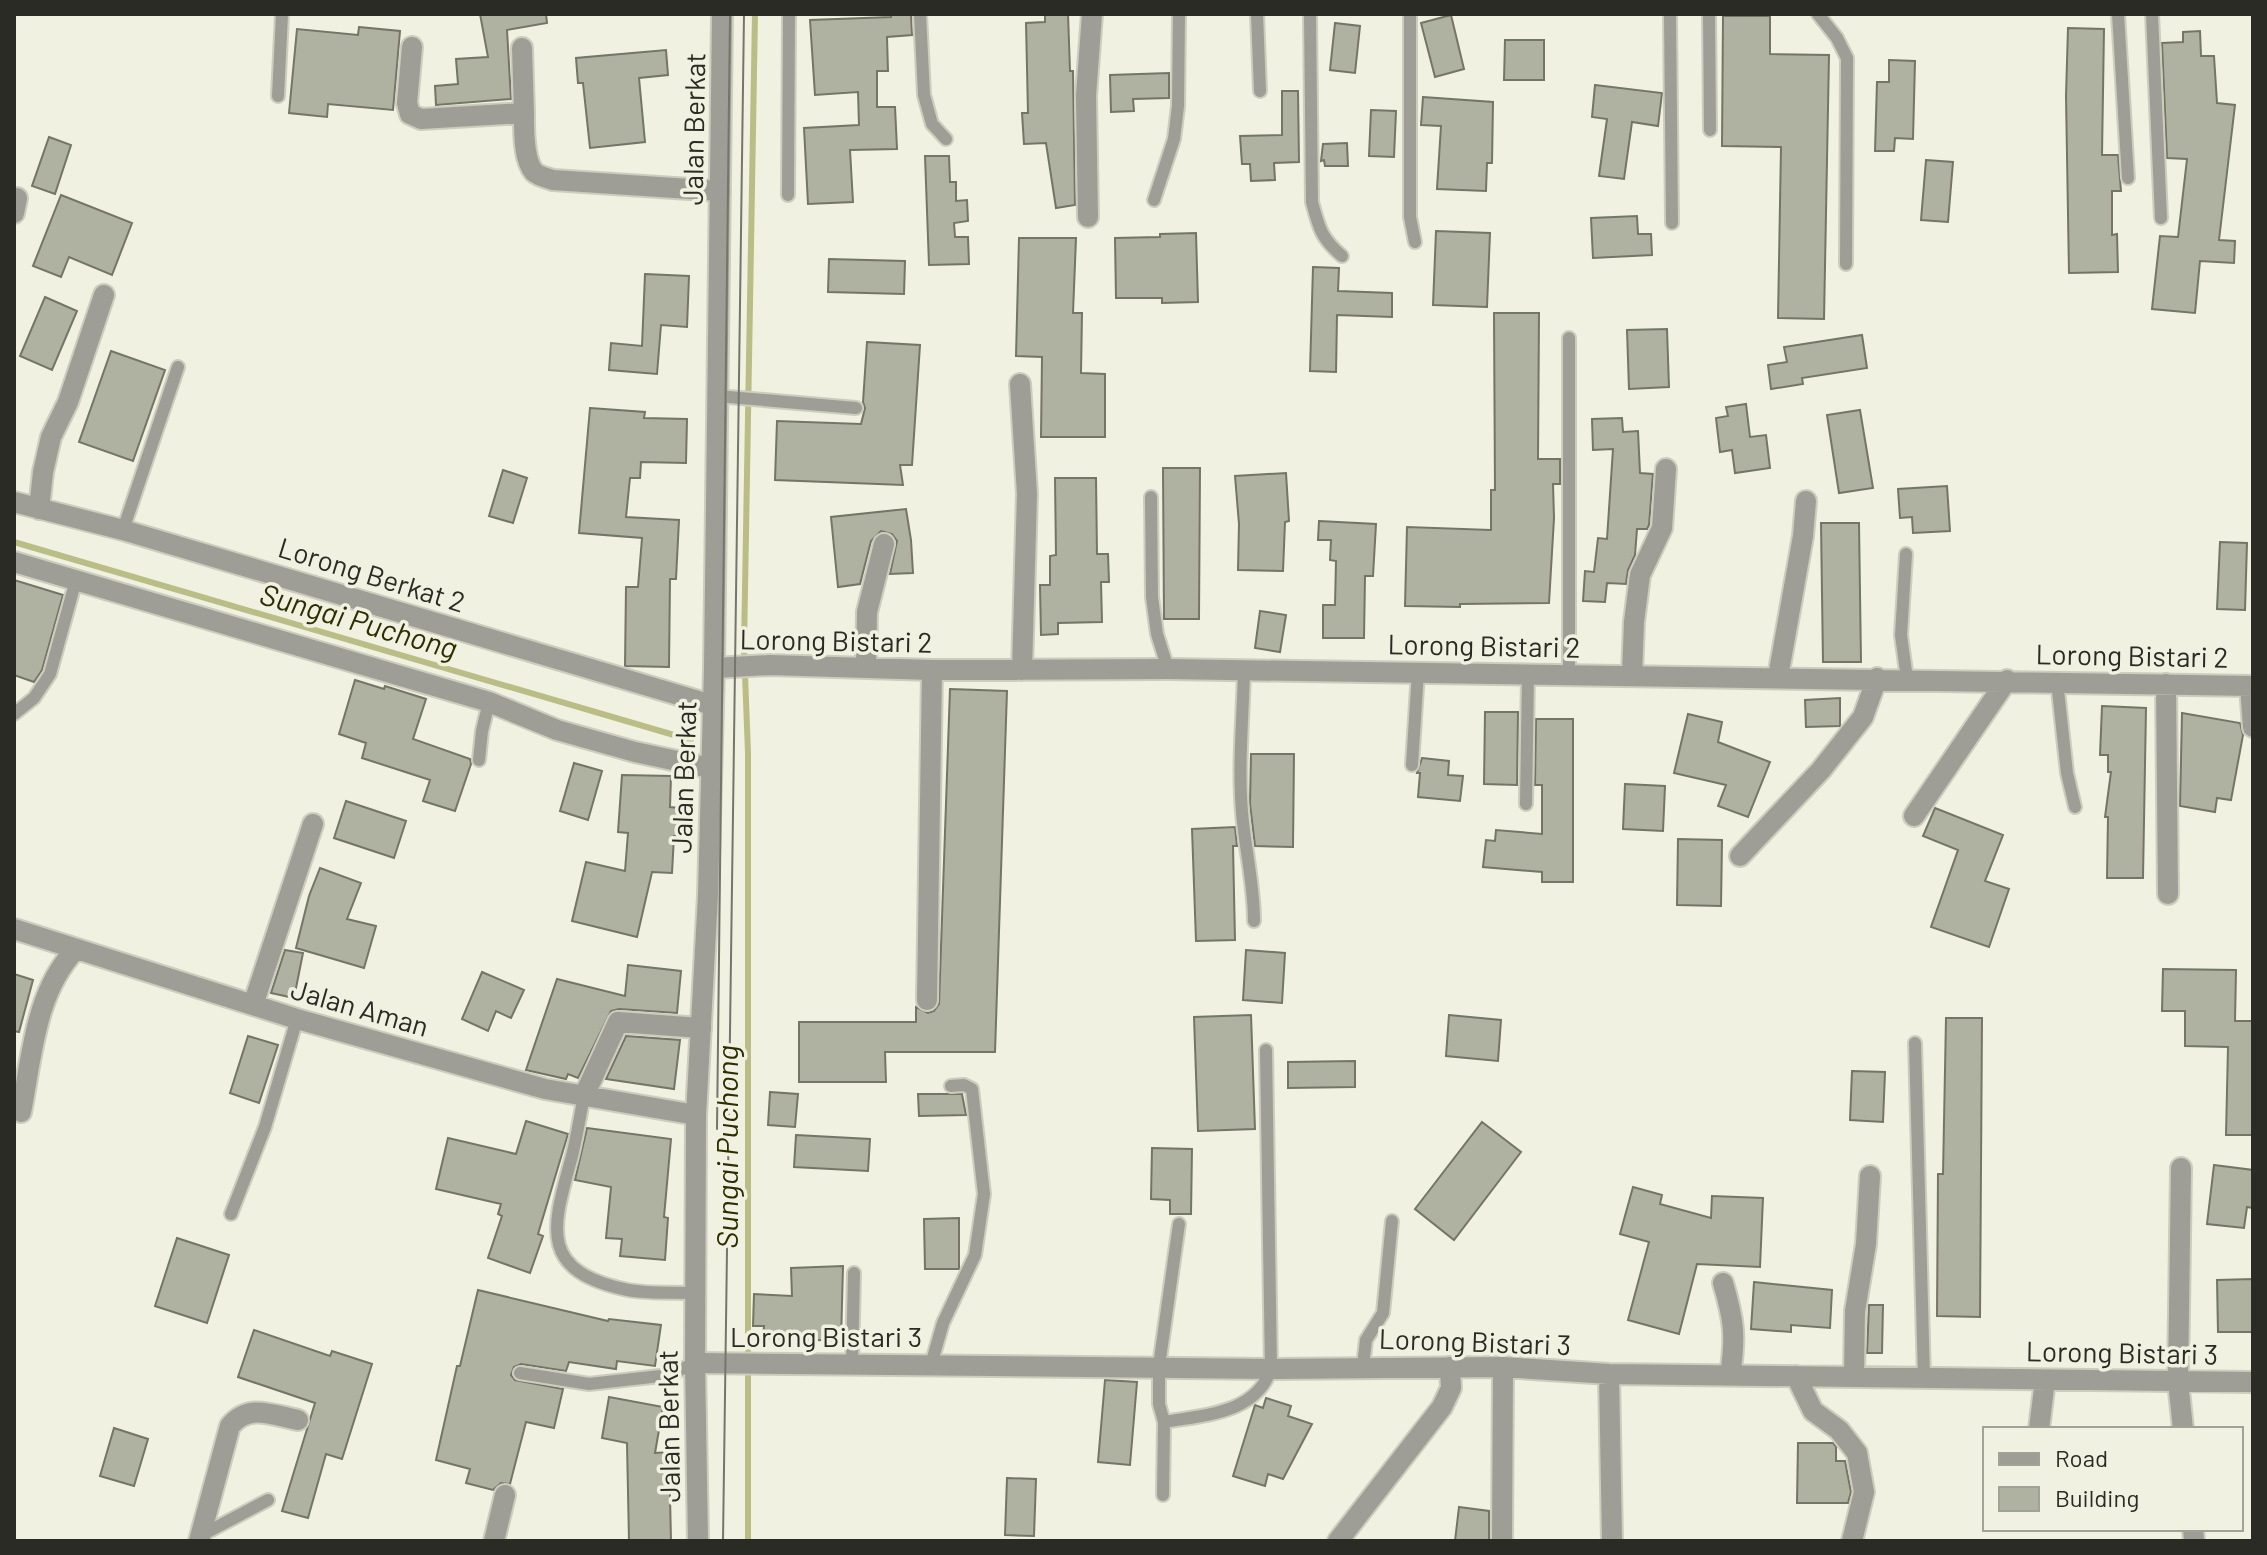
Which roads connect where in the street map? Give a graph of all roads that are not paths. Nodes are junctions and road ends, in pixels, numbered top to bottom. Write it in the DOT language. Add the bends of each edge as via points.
graph roads {
  1 [pos="282,14"];
  2 [pos="722,14"];
  3 [pos="789,14"];
  4 [pos="920,14"];
  5 [pos="1092,14"];
  6 [pos="1179,14"];
  7 [pos="1257,14"];
  8 [pos="1310,14"];
  9 [pos="1410,14"];
  10 [pos="1670,14"];
  11 [pos="1709,14"];
  12 [pos="1818,14"];
  13 [pos="2118,14"];
  14 [pos="2152,14"];
  15 [pos="412,47"];
  16 [pos="522,48"];
  17 [pos="1260,91"];
  18 [pos="278,96"];
  19 [pos="524,113"];
  20 [pos="1710,130"];
  21 [pos="946,139"];
  22 [pos="2128,178"];
  23 [pos="720,191"];
  24 [pos="788,195"];
  25 [pos="1154,200"];
  26 [pos="1088,217"];
  27 [pos="2161,218"];
  28 [pos="1672,223"];
  29 [pos="1415,242"];
  30 [pos="1342,256"];
  31 [pos="1846,264"];
  32 [pos="104,295"];
  33 [pos="1569,338"];
  34 [pos="178,367"];
  35 [pos="1020,384"];
  36 [pos="726,398"];
  37 [pos="856,408"];
  38 [pos="1666,469"];
  39 [pos="1151,497"];
  40 [pos="1806,501"];
  41 [pos="14,502"];
  42 [pos="39,509"];
  43 [pos="123,530"];
  44 [pos="884,544"];
  45 [pos="1906,554"];
  46 [pos="14,562"];
  47 [pos="76,580"];
  48 [pos="723,667"];
  49 [pos="866,668"];
  50 [pos="1168,669"];
  51 [pos="932,670"];
  52 [pos="1022,670"];
  53 [pos="1244,670"];
  54 [pos="1418,672"];
  55 [pos="1528,674"];
  56 [pos="1569,674"];
  57 [pos="1632,675"];
  58 [pos="1778,677"];
  59 [pos="1877,678"];
  60 [pos="1907,679"];
  61 [pos="2007,680"];
  62 [pos="2057,681"];
  63 [pos="2166,684"];
  64 [pos="2252,686"];
  65 [pos="489,702"];
  66 [pos="712,705"];
  67 [pos="14,714"];
  68 [pos="2253,727"];
  69 [pos="479,760"];
  70 [pos="1412,765"];
  71 [pos="710,768"];
  72 [pos="1526,804"];
  73 [pos="2075,807"];
  74 [pos="1914,816"];
  75 [pos="313,824"];
  76 [pos="1740,856"];
  77 [pos="2168,894"];
  78 [pos="1254,921"];
  79 [pos="14,929"];
  80 [pos="76,949"];
  81 [pos="927,1000"];
  82 [pos="253,1005"];
  83 [pos="297,1019"];
  84 [pos="701,1028"];
  85 [pos="1915,1043"];
  86 [pos="1266,1050"];
  87 [pos="951,1086"];
  88 [pos="584,1096"];
  89 [pos="21,1112"];
  90 [pos="696,1115"];
  91 [pos="2181,1168"];
  92 [pos="1870,1176"];
  93 [pos="231,1214"];
  94 [pos="1392,1221"];
  95 [pos="1179,1224"];
  96 [pos="854,1273"];
  97 [pos="1723,1283"];
  98 [pos="695,1293"];
  99 [pos="695,1363"];
  100 [pos="852,1364"];
  101 [pos="931,1365"];
  102 [pos="1159,1366"];
  103 [pos="1363,1366"];
  104 [pos="1450,1367"];
  105 [pos="1503,1367"];
  106 [pos="1271,1369"];
  107 [pos="520,1373"];
  108 [pos="1609,1374"];
  109 [pos="1730,1375"];
  110 [pos="1796,1376"];
  111 [pos="1854,1376"];
  112 [pos="1924,1378"];
  113 [pos="2045,1380"];
  114 [pos="2178,1381"];
  115 [pos="2253,1382"];
  116 [pos="298,1420"];
  117 [pos="1164,1422"];
  118 [pos="2039,1427"];
  119 [pos="2183,1427"];
  120 [pos="505,1495"];
  121 [pos="1163,1495"];
  122 [pos="268,1500"];
  123 [pos="200,1538"];
  124 [pos="494,1541"];
  125 [pos="698,1541"];
  126 [pos="1338,1541"];
  127 [pos="1502,1541"];
  128 [pos="1612,1541"];
  129 [pos="1852,1541"];
  1 -- 18 [label="lane"];
  2 -- 23 [label="street, Jalan Berkat"];
  3 -- 24 [label="lane"];
  4 -- 21 [label="lane" via="924,95 932,124"];
  5 -- 26 [label="street" via="1086,96"];
  6 -- 25 [label="lane" via="1174,139"];
  7 -- 17 [label="lane"];
  8 -- 30 [label="lane" via="1312,202 1326,242"];
  9 -- 29 [label="lane" via="1410,217"];
  10 -- 28 [label="lane"];
  11 -- 20 [label="lane"];
  12 -- 31 [label="lane" via="1847,58"];
  13 -- 22 [label="lane"];
  14 -- 27 [label="lane"];
  15 -- 19 [label="street" via="410,114 421,119"];
  16 -- 19 [label="street"];
  19 -- 23 [label="street" via="529,161 543,177"];
  23 -- 36 [label="street, Jalan Berkat"];
  32 -- 42 [label="street" via="51,437"];
  33 -- 56 [label="lane"];
  34 -- 43 [label="lane"];
  35 -- 52 [label="street" via="1027,494"];
  36 -- 37 [label="lane"];
  36 -- 48 [label="street, Jalan Berkat"];
  38 -- 57 [label="street" via="1662,528 1640,575"];
  39 -- 50 [label="lane" via="1152,597"];
  40 -- 58 [label="street"];
  41 -- 42 [label="street, Lorong Berkat 2"];
  42 -- 43 [label="street, Lorong Berkat 2"];
  43 -- 66 [label="street, Lorong Berkat 2"];
  44 -- 49 [label="street" via="867,612"];
  45 -- 60 [label="lane" via="1901,635"];
  46 -- 47 [label="street"];
  47 -- 65 [label="street"];
  47 -- 67 [label="lane" via="50,674 34,698"];
  48 -- 49 [label="street, Lorong Bistari 2"];
  48 -- 66 [label="street, Jalan Berkat"];
  49 -- 51 [label="street, Lorong Bistari 2"];
  50 -- 52 [label="street, Lorong Bistari 2"];
  50 -- 53 [label="street, Lorong Bistari 2"];
  51 -- 52 [label="street, Lorong Bistari 2"];
  51 -- 81 [label="street"];
  53 -- 54 [label="street, Lorong Bistari 2"];
  53 -- 78 [label="lane" via="1241,808"];
  54 -- 55 [label="street, Lorong Bistari 2"];
  54 -- 70 [label="lane"];
  55 -- 56 [label="street, Lorong Bistari 2"];
  55 -- 72 [label="lane"];
  56 -- 57 [label="street, Lorong Bistari 2"];
  57 -- 58 [label="street, Lorong Bistari 2"];
  58 -- 59 [label="street, Lorong Bistari 2"];
  59 -- 60 [label="street, Lorong Bistari 2"];
  59 -- 76 [label="street" via="1863,717"];
  60 -- 61 [label="street, Lorong Bistari 2"];
  61 -- 62 [label="street, Lorong Bistari 2"];
  61 -- 74 [label="street"];
  62 -- 63 [label="street, Lorong Bistari 2"];
  62 -- 73 [label="lane"];
  63 -- 64 [label="street, Lorong Bistari 2"];
  63 -- 77 [label="street"];
  64 -- 68 [label="street"];
  65 -- 69 [label="lane"];
  65 -- 71 [label="street" via="557,730"];
  66 -- 71 [label="street, Jalan Berkat"];
  71 -- 84 [label="street, Jalan Berkat"];
  75 -- 82 [label="street"];
  79 -- 80 [label="street, Jalan Aman"];
  80 -- 82 [label="street, Jalan Aman"];
  80 -- 89 [label="street" via="43,999"];
  82 -- 83 [label="street, Jalan Aman"];
  83 -- 88 [label="street, Jalan Aman"];
  83 -- 93 [label="lane" via="265,1127"];
  84 -- 88 [label="street" via="618,1022"];
  84 -- 90 [label="street, Jalan Berkat"];
  85 -- 112 [label="lane"];
  86 -- 106 [label="lane"];
  87 -- 101 [label="lane" via="972,1089 984,1194 975,1255 943,1323"];
  88 -- 90 [label="street, Jalan Aman"];
  88 -- 98 [label="lane" via="557,1207 557,1240 568,1262 590,1278 629,1290"];
  90 -- 98 [label="street, Jalan Berkat"];
  91 -- 114 [label="street"];
  92 -- 111 [label="street" via="1855,1311"];
  94 -- 103 [label="lane" via="1383,1313 1366,1340"];
  95 -- 102 [label="lane"];
  96 -- 100 [label="lane"];
  97 -- 109 [label="street" via="1735,1339"];
  98 -- 99 [label="street, Jalan Berkat"];
  99 -- 100 [label="street, Lorong Bistari 3"];
  99 -- 107 [label="lane" via="669,1375 589,1384"];
  99 -- 125 [label="street, Jalan Berkat"];
  100 -- 101 [label="street, Lorong Bistari 3"];
  101 -- 102 [label="street, Lorong Bistari 3"];
  102 -- 106 [label="street, Lorong Bistari 3"];
  102 -- 117 [label="lane"];
  103 -- 104 [label="street, Lorong Bistari 3"];
  103 -- 106 [label="street, Lorong Bistari 3"];
  104 -- 105 [label="street, Lorong Bistari 3"];
  104 -- 126 [label="street" via="1451,1388 1442,1407"];
  105 -- 108 [label="street, Lorong Bistari 3"];
  105 -- 127 [label="street"];
  106 -- 117 [label="lane" via="1252,1398 1223,1412"];
  108 -- 109 [label="street, Lorong Bistari 3"];
  108 -- 128 [label="street"];
  109 -- 110 [label="street, Lorong Bistari 3"];
  110 -- 111 [label="street, Lorong Bistari 3"];
  110 -- 129 [label="street" via="1813,1411 1839,1430 1857,1453 1864,1492"];
  111 -- 112 [label="street, Lorong Bistari 3"];
  112 -- 113 [label="street, Lorong Bistari 3"];
  113 -- 114 [label="street, Lorong Bistari 3"];
  113 -- 118 [label="street"];
  114 -- 115 [label="street, Lorong Bistari 3"];
  114 -- 119 [label="street"];
  116 -- 123 [label="street" via="252,1412 238,1416 230,1426"];
  117 -- 121 [label="lane"];
  120 -- 124 [label="street"];
  122 -- 123 [label="lane"];
}
